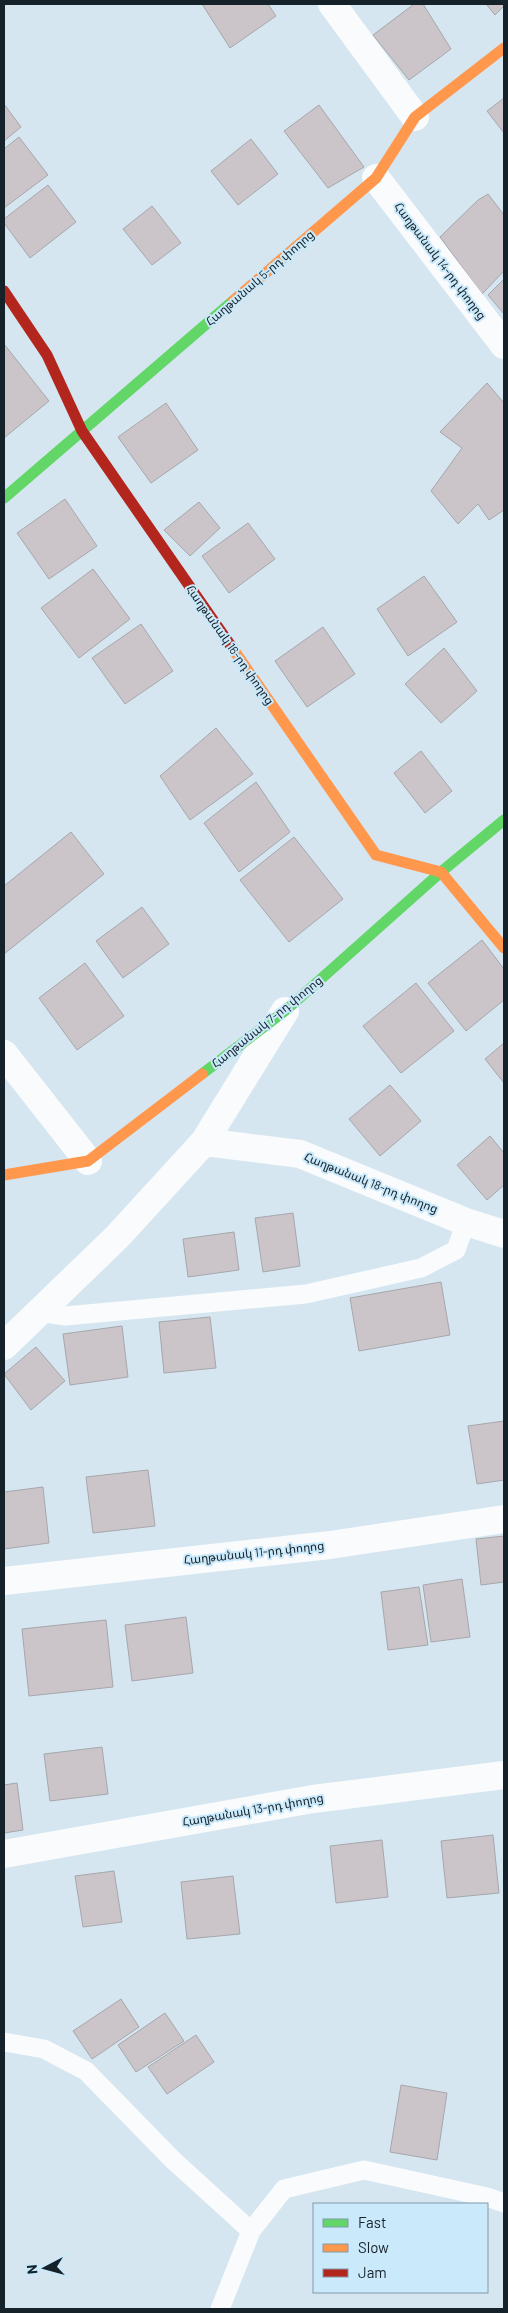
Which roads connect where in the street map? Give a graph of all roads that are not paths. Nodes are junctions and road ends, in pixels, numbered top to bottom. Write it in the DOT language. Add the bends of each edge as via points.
graph roads {
  1 [pos="332,4"];
  2 [pos="504,48"];
  3 [pos="415,117"];
  4 [pos="376,178"];
  5 [pos="4,291"];
  6 [pos="504,345"];
  7 [pos="82,431"];
  8 [pos="4,498"];
  9 [pos="504,820"];
  10 [pos="441,872"];
  11 [pos="504,948"];
  12 [pos="286,1010"];
  13 [pos="4,1054"];
  14 [pos="204,1142"];
  15 [pos="88,1161"];
  16 [pos="4,1175"];
  17 [pos="466,1222"];
  18 [pos="504,1234"];
  19 [pos="39,1312"];
  20 [pos="4,1346"];
  21 [pos="504,1519"];
  22 [pos="4,1581"];
  23 [pos="504,1775"];
  24 [pos="4,1854"];
  25 [pos="4,2042"];
  26 [pos="504,2203"];
  27 [pos="251,2231"];
  28 [pos="220,2309"];
  1 -- 3 [label="street"];
  2 -- 3 [label="street, Հաղթանակ 5-րդ փողոց"];
  3 -- 4 [label="street, Հաղթանակ 5-րդ փողոց"];
  4 -- 6 [label="street, Հաղթանակ 14-րդ փողոց"];
  4 -- 7 [label="street, Հաղթանակ 5-րդ փողոց"];
  5 -- 7 [label="street, Հաղթանակ 16-րդ փողոց" via="47,355"];
  7 -- 8 [label="street, Հաղթանակ 5-րդ փողոց"];
  7 -- 10 [label="street, Հաղթանակ 16-րդ փողոց" via="376,855"];
  9 -- 10 [label="street, Հաղթանակ 7-րդ փողոց"];
  10 -- 11 [label="street"];
  10 -- 12 [label="street, Հաղթանակ 7-րդ փողոց"];
  12 -- 14 [label="street"];
  12 -- 15 [label="street, Հաղթանակ 7-րդ փողոց"];
  13 -- 15 [label="street"];
  14 -- 17 [label="street, Հաղթանակ 18-րդ փողոց" via="300,1154"];
  14 -- 19 [label="street" via="117,1237"];
  15 -- 16 [label="street, Հաղթանակ 7-րդ փողոց"];
  17 -- 18 [label="street, Հաղթանակ 18-րդ փողոց"];
  17 -- 19 [label="lane" via="456,1250 421,1268 306,1294 65,1316"];
  19 -- 20 [label="street"];
  21 -- 22 [label="street, Հաղթանակ 11-րդ փողոց" via="330,1545"];
  23 -- 24 [label="street, Հաղթանակ 13-րդ փողոց" via="313,1799"];
  25 -- 27 [label="lane" via="44,2049 86,2071 173,2160"];
  26 -- 27 [label="lane" via="487,2196 364,2170 284,2188"];
  27 -- 28 [label="lane"];
}
